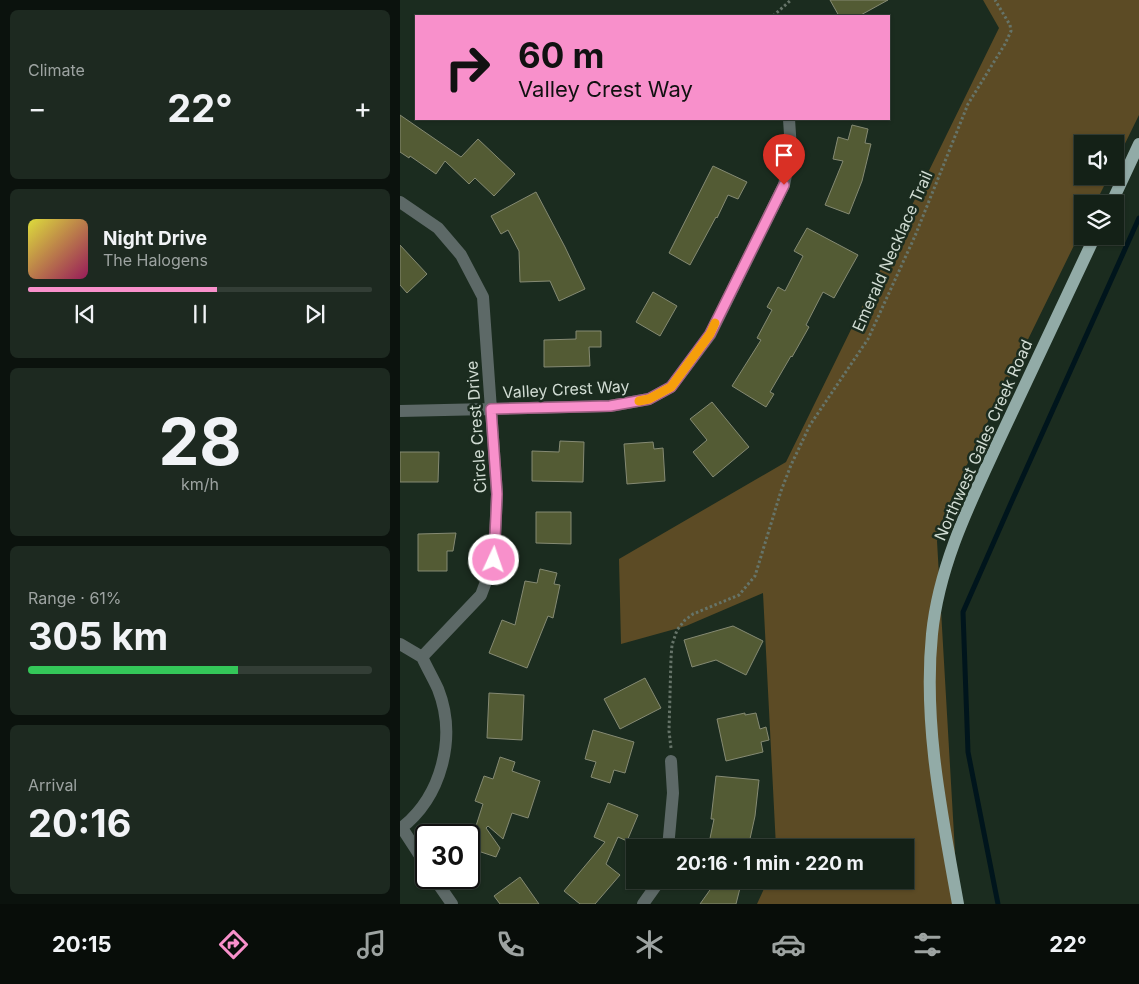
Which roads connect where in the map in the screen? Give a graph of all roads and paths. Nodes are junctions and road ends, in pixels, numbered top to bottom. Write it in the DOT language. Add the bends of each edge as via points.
graph roads {
  1 [pos="791,0"];
  2 [pos="995,0"];
  3 [pos="774,15"];
  4 [pos="788,120"];
  5 [pos="1139,144"];
  6 [pos="1115,195"];
  7 [pos="400,202"];
  8 [pos="1091,245"];
  9 [pos="491,409"];
  10 [pos="400,411"];
  11 [pos="400,644"];
  12 [pos="422,657"];
  13 [pos="671,761"];
  14 [pos="401,829"];
  15 [pos="669,839"];
  16 [pos="415,849"];
  17 [pos="442,889"];
  18 [pos="654,889"];
  19 [pos="452,904"];
  20 [pos="643,904"];
  21 [pos="958,904"];
  1 -- 3 [label="path"];
  2 -- 13 [label="path, Emerald Necklace Trail" via="1010,25 1008,36 968,104 915,236 868,340 810,424 781,491 755,576 739,595 692,614 677,630 671,658"];
  4 -- 9 [label="street, Valley Crest Way" via="791,150 784,185 710,334 671,387 649,399 610,406"];
  5 -- 6 [label="main road"];
  7 -- 9 [label="street, Circle Crest Drive" via="438,228 461,255 483,297"];
  8 -- 21 [label="main road, Northwest Gales Creek Road" via="957,534 936,604 930,669 931,732"];
  9 -- 10 [label="street, Valley Crest Way"];
  9 -- 12 [label="street, Circle Crest Drive" via="497,494 494,560 482,595"];
  11 -- 12 [label="street"];
  12 -- 14 [label="street" via="438,689 443,708 445,753 440,774 430,794 419,812"];
  13 -- 15 [label="street" via="673,793"];
  14 -- 16 [label="street"];
  17 -- 19 [label="street"];
  18 -- 20 [label="street"];
}
